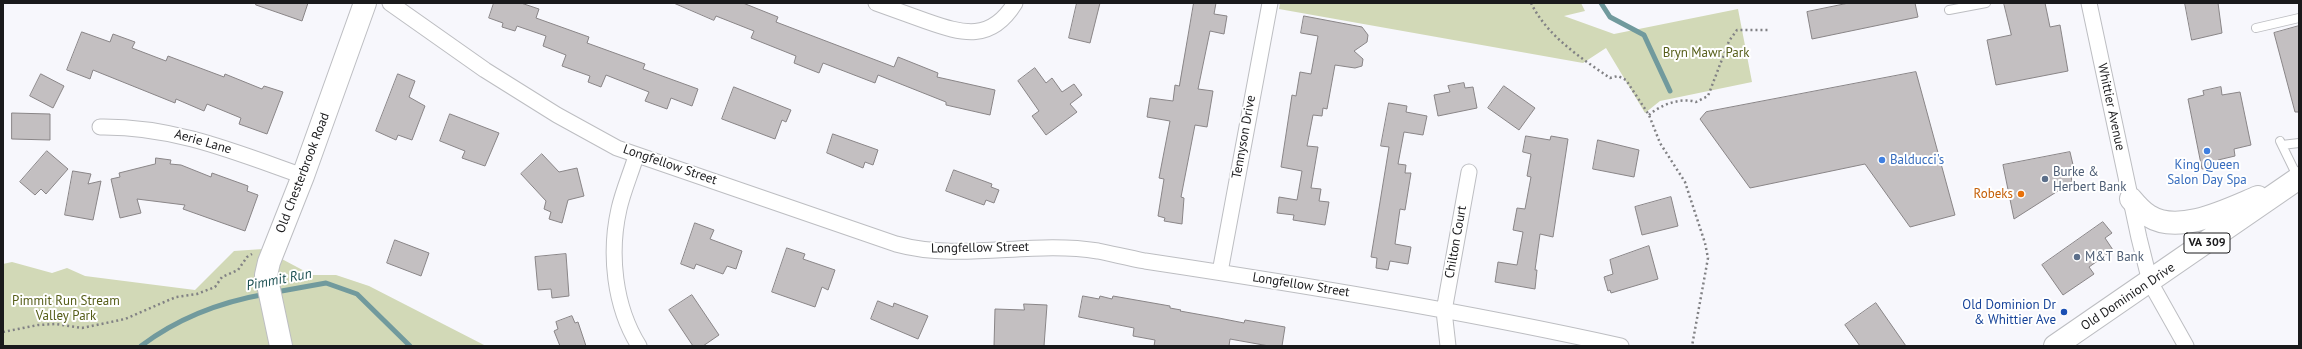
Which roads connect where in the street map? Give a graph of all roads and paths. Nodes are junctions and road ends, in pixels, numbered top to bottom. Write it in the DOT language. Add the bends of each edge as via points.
graph roads {
  1 [pos="365,3"];
  2 [pos="390,3"];
  3 [pos="876,3"];
  4 [pos="1015,3"];
  5 [pos="1270,3"];
  6 [pos="1531,3"];
  7 [pos="1986,3"];
  8 [pos="2089,3"];
  9 [pos="1949,10"];
  10 [pos="2299,18"];
  11 [pos="2256,28"];
  12 [pos="1768,30"];
  13 [pos="1649,115"];
  14 [pos="100,127"];
  15 [pos="2299,143"];
  16 [pos="636,156"];
  17 [pos="1468,172"];
  18 [pos="303,176"];
  19 [pos="2296,180"];
  20 [pos="2131,199"];
  21 [pos="253,253"];
  22 [pos="1220,272"];
  23 [pos="2150,282"];
  24 [pos="1444,312"];
  25 [pos="3,332"];
  26 [pos="1447,341"];
  27 [pos="281,346"];
  28 [pos="639,346"];
  29 [pos="1435,346"];
  30 [pos="1621,346"];
  31 [pos="1692,346"];
  32 [pos="2055,346"];
  33 [pos="2186,346"];
  1 -- 18 [label="main road, Old Chesterbrook Road"];
  2 -- 16 [label="street, Longfellow Street" via="485,70 557,115"];
  3 -- 4 [label="street" via="956,32 971,33 985,30 998,23"];
  5 -- 22 [label="street, Tennyson Drive"];
  6 -- 13 [label="path" via="1538,17 1565,46 1610,78 1618,76 1626,80"];
  7 -- 9 [label="lane"];
  8 -- 20 [label="street, Whittier Avenue"];
  10 -- 11 [label="lane"];
  12 -- 13 [label="path" via="1737,30 1729,41 1708,96 1696,102 1687,99 1669,104"];
  13 -- 31 [label="path" via="1660,144 1685,182 1708,258"];
  14 -- 18 [label="street, Aerie Lane" via="158,130 189,137"];
  15 -- 19 [label="lane" via="2281,143"];
  16 -- 22 [label="street, Longfellow Street" via="706,177 906,247 932,251 1059,246"];
  16 -- 28 [label="street" via="619,207 614,261 625,316"];
  17 -- 24 [label="street, Chilton Court"];
  18 -- 27 [label="main road, Old Chesterbrook Road" via="266,274"];
  19 -- 20 [label="main road" via="2217,212 2182,223 2150,217"];
  19 -- 23 [label="main road, Old Dominion Drive / VA 309"];
  20 -- 23 [label="street, Whittier Avenue"];
  21 -- 25 [label="path" via="238,270 226,275 215,287 197,294 171,299 125,318 82,328 56,324"];
  22 -- 24 [label="street, Longfellow Street" via="1351,293"];
  23 -- 32 [label="main road, Old Dominion Drive / VA 309"];
  23 -- 33 [label="street, Whittier Avenue"];
  24 -- 26 [label="street, Chilton Court"];
  24 -- 30 [label="street, Longfellow Street" via="1539,328"];
  26 -- 29 [label="street"];
}
